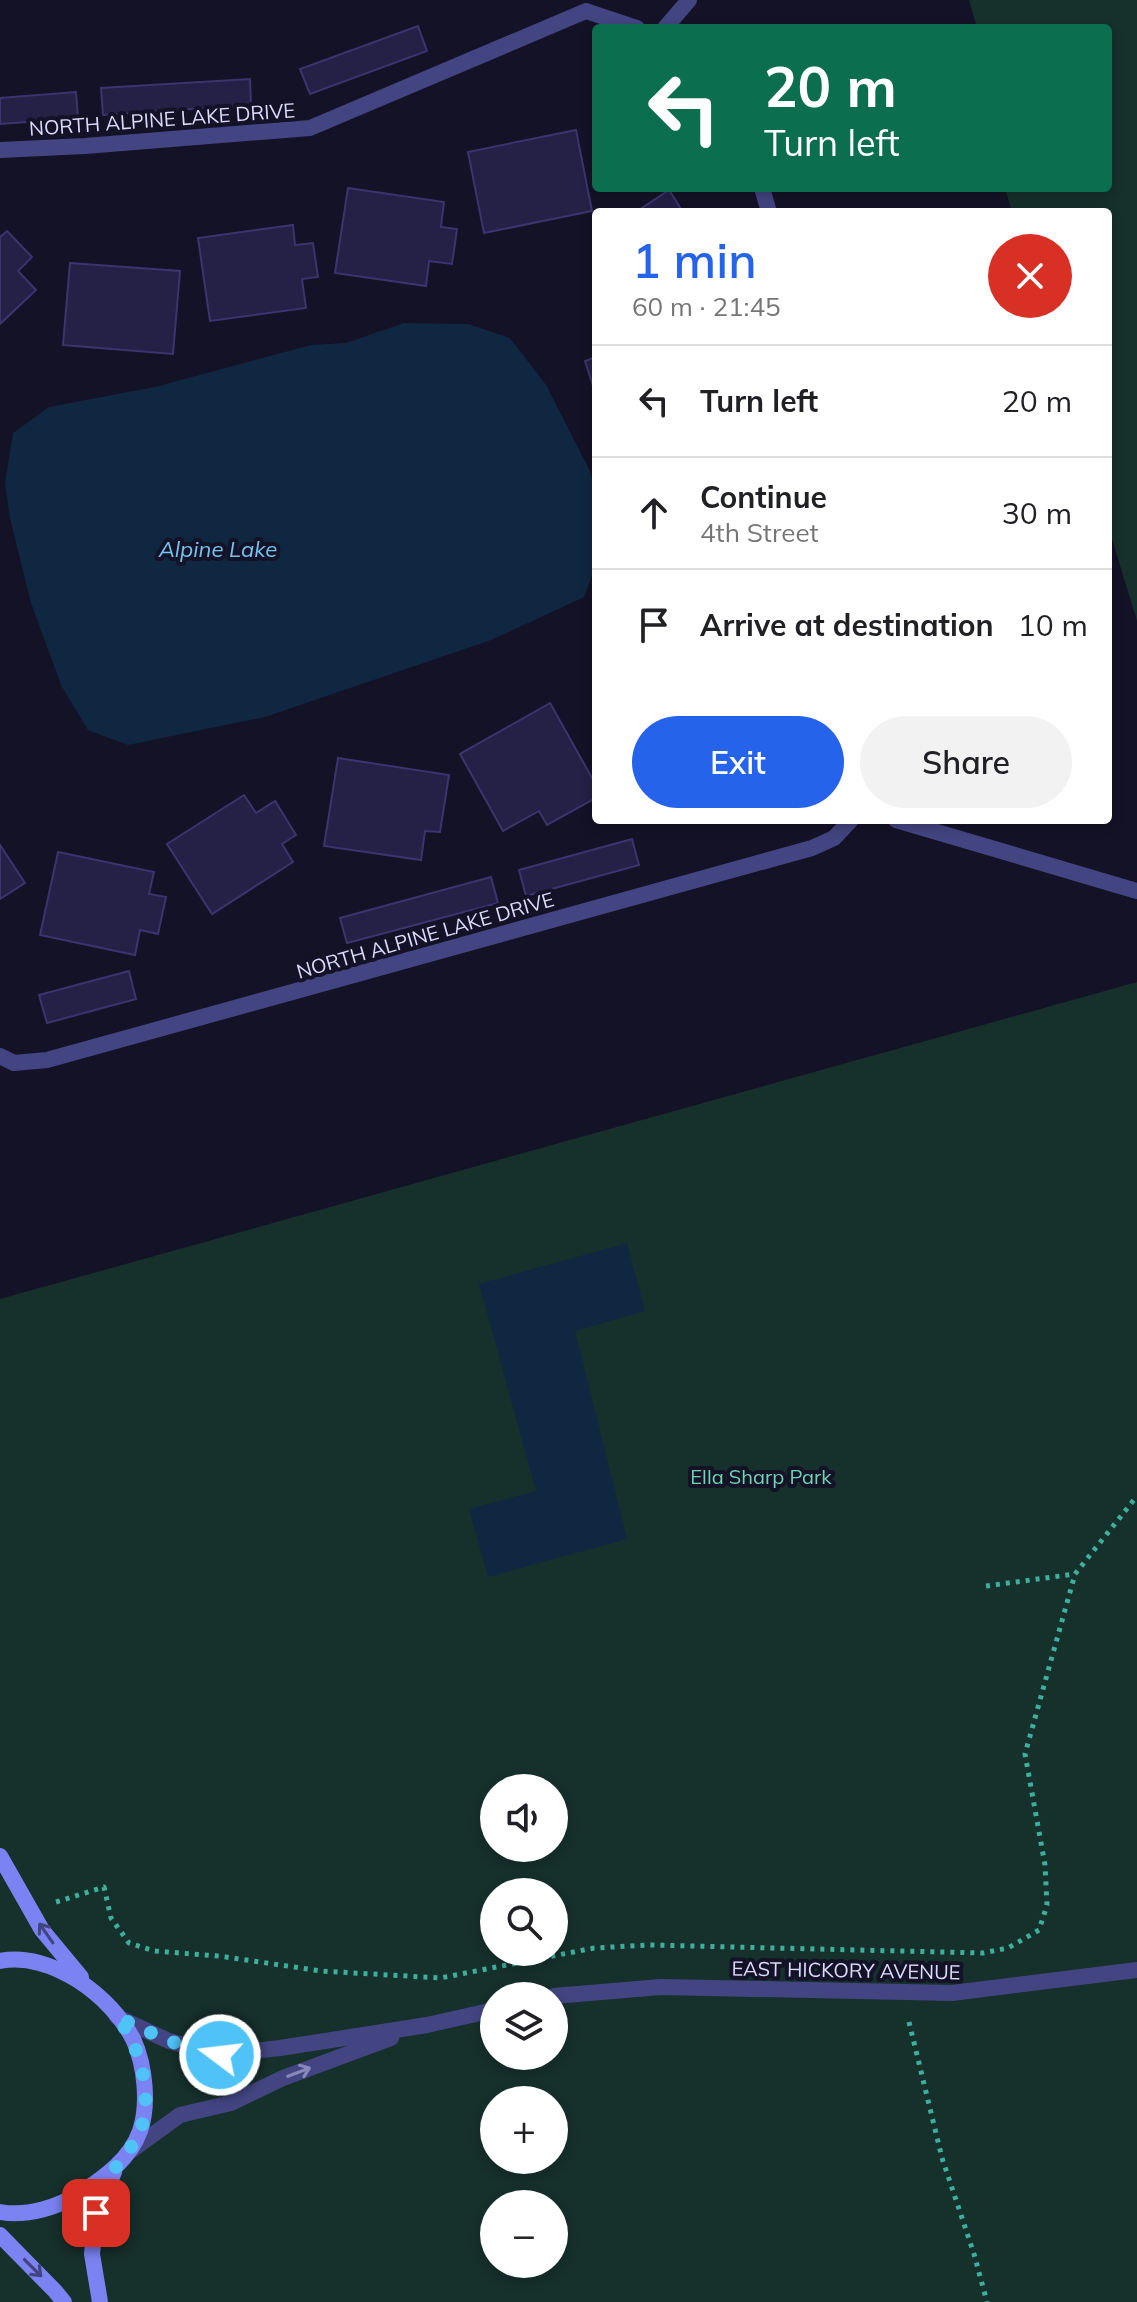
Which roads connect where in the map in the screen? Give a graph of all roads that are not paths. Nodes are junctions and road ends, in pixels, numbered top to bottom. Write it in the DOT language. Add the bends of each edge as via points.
graph roads {
  1 [pos="689,0"];
  2 [pos="625,24"];
  3 [pos="668,24"];
  4 [pos="0,150"];
  5 [pos="847,824"];
  6 [pos="910,824"];
  7 [pos="1137,891"];
  8 [pos="0,1056"];
  9 [pos="0,1856"];
  10 [pos="0,1961"];
  11 [pos="1137,1970"];
  12 [pos="96,1993"];
  13 [pos="568,1995"];
  14 [pos="480,2013"];
  15 [pos="117,2017"];
  16 [pos="427,2025"];
  17 [pos="129,2152"];
  18 [pos="116,2167"];
  19 [pos="0,2212"];
  20 [pos="0,2235"];
  21 [pos="64,2302"];
  22 [pos="100,2302"];
  1 -- 3 [label="lane"];
  2 -- 4 [label="lane, NORTH ALPINE LAKE DRIVE" via="586,11 310,128"];
  5 -- 8 [label="lane, NORTH ALPINE LAKE DRIVE" via="834,838 812,848 78,1052 14,1063"];
  6 -- 7 [label="lane"];
  12 -- 9 [label="street, one-way" via="42,1930"];
  10 -- 12 [label="street" via="47,1964"];
  11 -- 13 [label="lane, EAST HICKORY AVENUE" via="952,1993 661,1987"];
  12 -- 15 [label="street"];
  14 -- 16 [label="lane"];
  15 -- 16 [label="lane" via="169,2041 220,2055"];
  15 -- 17 [label="street" via="134,2041 144,2084 144,2118"];
  17 -- 16 [label="lane, one-way" via="180,2115 231,2103 283,2078"];
  17 -- 18 [label="street"];
  18 -- 19 [label="street" via="72,2198 42,2210"];
  18 -- 22 [label="street" via="96,2213 92,2254"];
  20 -- 21 [label="street, one-way"];
}
